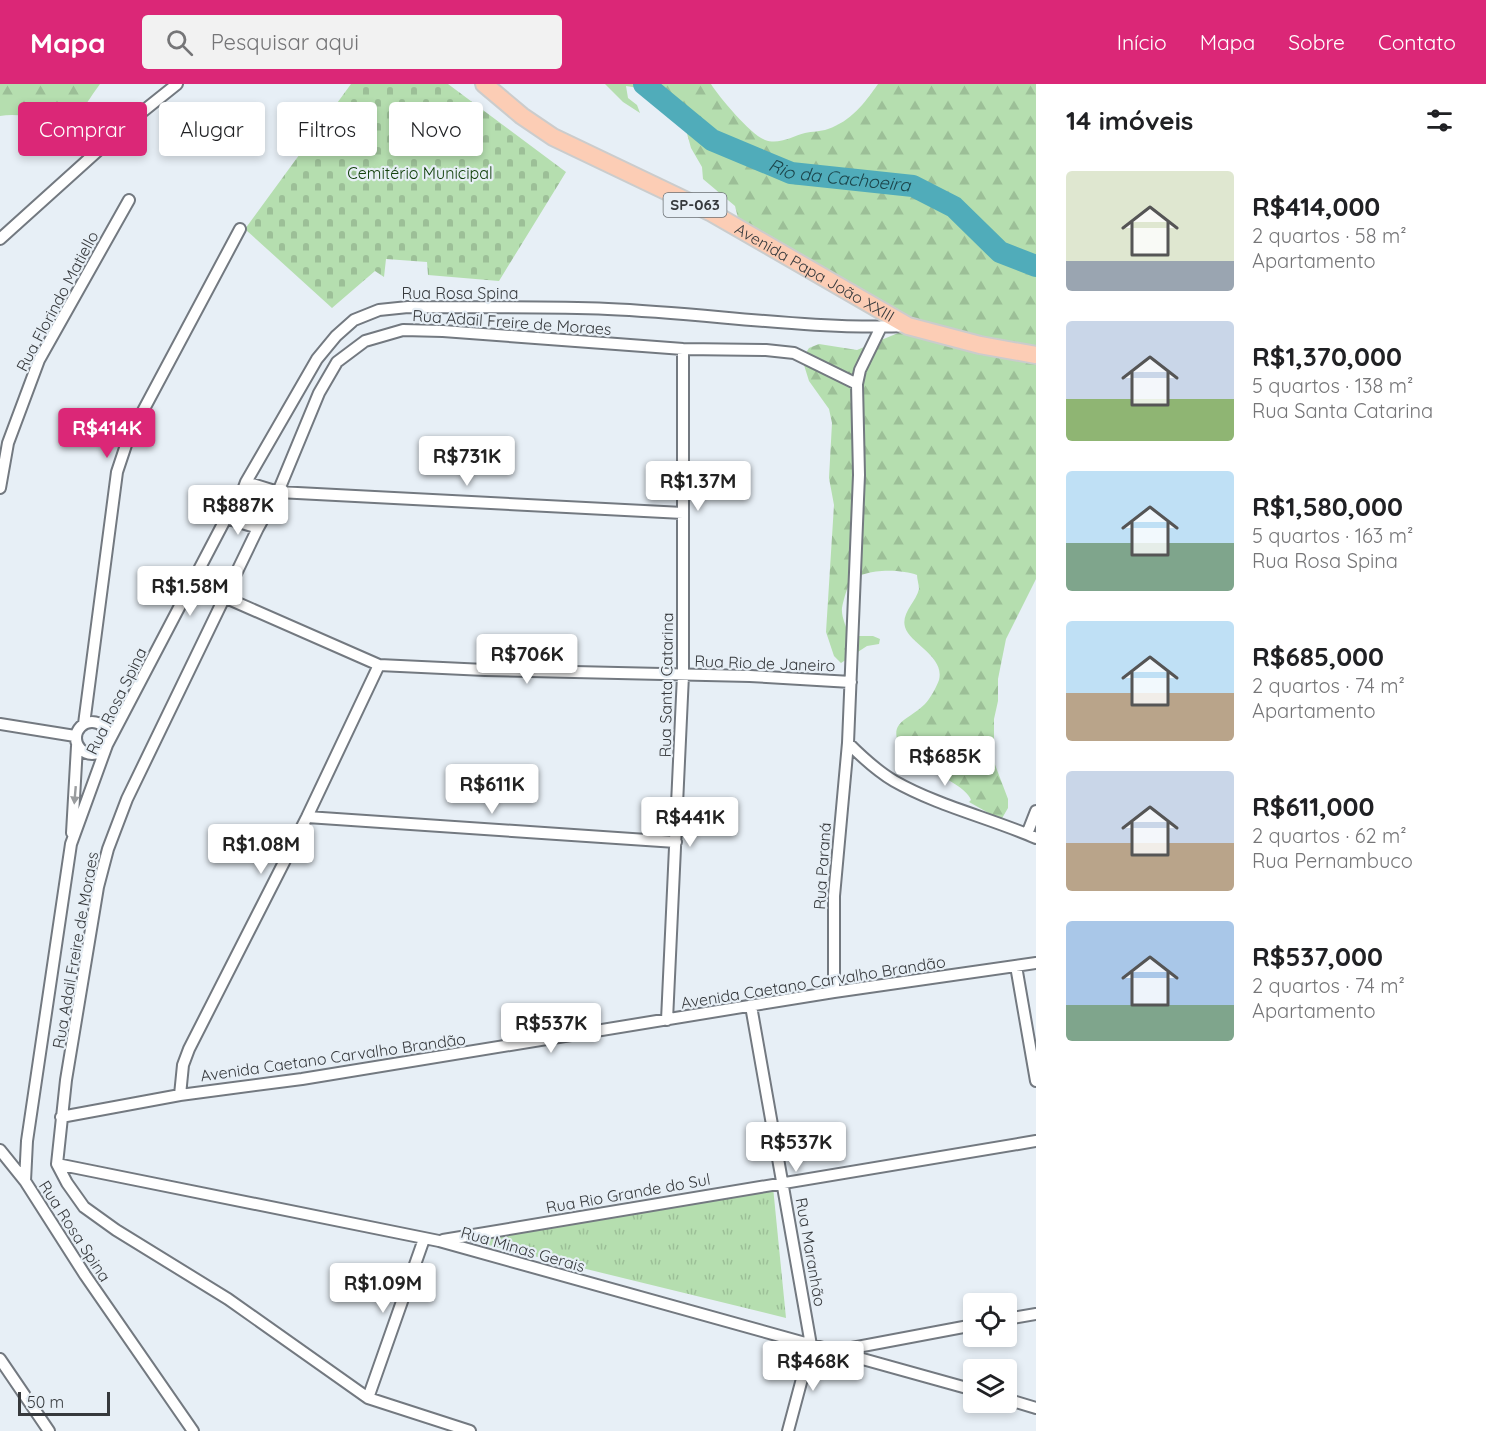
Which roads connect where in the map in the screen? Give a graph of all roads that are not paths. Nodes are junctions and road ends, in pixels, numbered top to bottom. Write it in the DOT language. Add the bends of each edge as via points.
graph roads {
  1 [pos="177,84"];
  2 [pos="484,84"];
  3 [pos="129,200"];
  4 [pos="240,229"];
  5 [pos="0,239"];
  6 [pos="908,326"];
  7 [pos="880,327"];
  8 [pos="683,350"];
  9 [pos="1036,354"];
  10 [pos="857,384"];
  11 [pos="246,482"];
  12 [pos="0,488"];
  13 [pos="278,492"];
  14 [pos="684,513"];
  15 [pos="226,518"];
  16 [pos="258,528"];
  17 [pos="224,597"];
  18 [pos="379,665"];
  19 [pos="683,675"];
  20 [pos="851,682"];
  21 [pos="0,724"];
  22 [pos="84,724"];
  23 [pos="76,741"];
  24 [pos="848,743"];
  25 [pos="107,745"];
  26 [pos="1036,811"];
  27 [pos="307,817"];
  28 [pos="1032,836"];
  29 [pos="676,842"];
  30 [pos="71,844"];
  31 [pos="1036,963"];
  32 [pos="1016,966"];
  33 [pos="834,992"];
  34 [pos="751,1006"];
  35 [pos="667,1020"];
  36 [pos="1036,1081"];
  37 [pos="180,1095"];
  38 [pos="61,1117"];
  39 [pos="1036,1141"];
  40 [pos="0,1150"];
  41 [pos="57,1164"];
  42 [pos="25,1181"];
  43 [pos="783,1182"];
  44 [pos="424,1239"];
  45 [pos="439,1240"];
  46 [pos="1036,1314"];
  47 [pos="1017,1317"];
  48 [pos="963,1327"];
  49 [pos="811,1345"];
  50 [pos="833,1351"];
  51 [pos="0,1359"];
  52 [pos="963,1387"];
  53 [pos="368,1398"];
  54 [pos="1017,1402"];
  55 [pos="1036,1408"];
  56 [pos="49,1431"];
  57 [pos="193,1431"];
  58 [pos="470,1431"];
  59 [pos="788,1431"];
  1 -- 5 [label="street"];
  2 -- 6 [label="main road, Avenida Papa João XXIII / SP-063" via="553,137 712,213"];
  3 -- 12 [label="street, Rua Florindo Matiello" via="39,360 8,443"];
  4 -- 22 [label="street" via="128,439 117,472"];
  6 -- 7 [label="street, Rua Rosa Spina"];
  6 -- 9 [label="main road, Avenida Papa João XXIII / SP-063" via="980,345"];
  7 -- 10 [label="street"];
  7 -- 11 [label="street, Rua Rosa Spina" via="608,309 379,310 354,320 317,359"];
  8 -- 10 [label="street, Rua Adail Freire de Moraes" via="794,353"];
  8 -- 13 [label="street, Rua Adail Freire de Moraes" via="443,331 403,330 365,340 337,362 331,372"];
  8 -- 14 [label="street, Rua Santa Catarina"];
  10 -- 20 [label="street" via="859,476"];
  11 -- 13 [label="street"];
  11 -- 15 [label="street, Rua Rosa Spina"];
  13 -- 14 [label="street"];
  13 -- 16 [label="street, Rua Adail Freire de Moraes"];
  14 -- 19 [label="street, Rua Santa Catarina"];
  15 -- 16 [label="street"];
  15 -- 25 [label="street, Rua Rosa Spina"];
  16 -- 17 [label="street, Rua Adail Freire de Moraes"];
  17 -- 18 [label="street, Rua Rio de Janeiro"];
  17 -- 38 [label="street, Rua Adail Freire de Moraes" via="127,799 108,849 98,887"];
  18 -- 19 [label="street, Rua Rio de Janeiro"];
  18 -- 27 [label="street"];
  19 -- 20 [label="street, Rua Rio de Janeiro"];
  19 -- 29 [label="street, Rua Santa Catarina"];
  20 -- 24 [label="street"];
  21 -- 23 [label="street"];
  22 -- 23 [label="street" via="78,729"];
  22 -- 25 [label="street" via="100,723 109,737"];
  23 -- 25 [label="street" via="84,753 93,755"];
  23 -- 30 [label="street, one-way"];
  24 -- 28 [label="street" via="869,764 895,781"];
  24 -- 33 [label="street, Rua Paraná" via="834,896"];
  25 -- 30 [label="street, Rua Rosa Spina"];
  26 -- 28 [label="street"];
  27 -- 29 [label="street"];
  27 -- 37 [label="street" via="189,1049 181,1072"];
  29 -- 35 [label="street, Rua Santa Catarina"];
  30 -- 42 [label="street, Rua Rosa Spina" via="35,1079"];
  31 -- 32 [label="street, Avenida Caetano Carvalho Brandão"];
  32 -- 33 [label="street, Avenida Caetano Carvalho Brandão"];
  32 -- 36 [label="street"];
  33 -- 34 [label="street, Avenida Caetano Carvalho Brandão"];
  34 -- 35 [label="street, Avenida Caetano Carvalho Brandão"];
  34 -- 43 [label="street, Rua Maranhão"];
  35 -- 37 [label="street, Avenida Caetano Carvalho Brandão"];
  37 -- 38 [label="street, Avenida Caetano Carvalho Brandão"];
  38 -- 41 [label="street, Rua Adail Freire de Moraes"];
  39 -- 43 [label="street, Rua Rio Grande do Sul"];
  40 -- 42 [label="street"];
  41 -- 44 [label="street, Rua Minas Gerais"];
  41 -- 53 [label="street" via="84,1207 228,1299"];
  42 -- 57 [label="street, Rua Rosa Spina"];
  43 -- 45 [label="street, Rua Rio Grande do Sul"];
  43 -- 49 [label="street, Rua Maranhão"];
  44 -- 45 [label="street, Rua Minas Gerais"];
  44 -- 53 [label="street"];
  45 -- 49 [label="street, Rua Minas Gerais"];
  46 -- 47 [label="street"];
  48 -- 50 [label="street"];
  49 -- 50 [label="street, Rua Minas Gerais"];
  49 -- 59 [label="street, Rua Maranhão"];
  50 -- 52 [label="street, Rua Minas Gerais"];
  51 -- 56 [label="street"];
  53 -- 58 [label="street"];
  54 -- 55 [label="street"];
}
